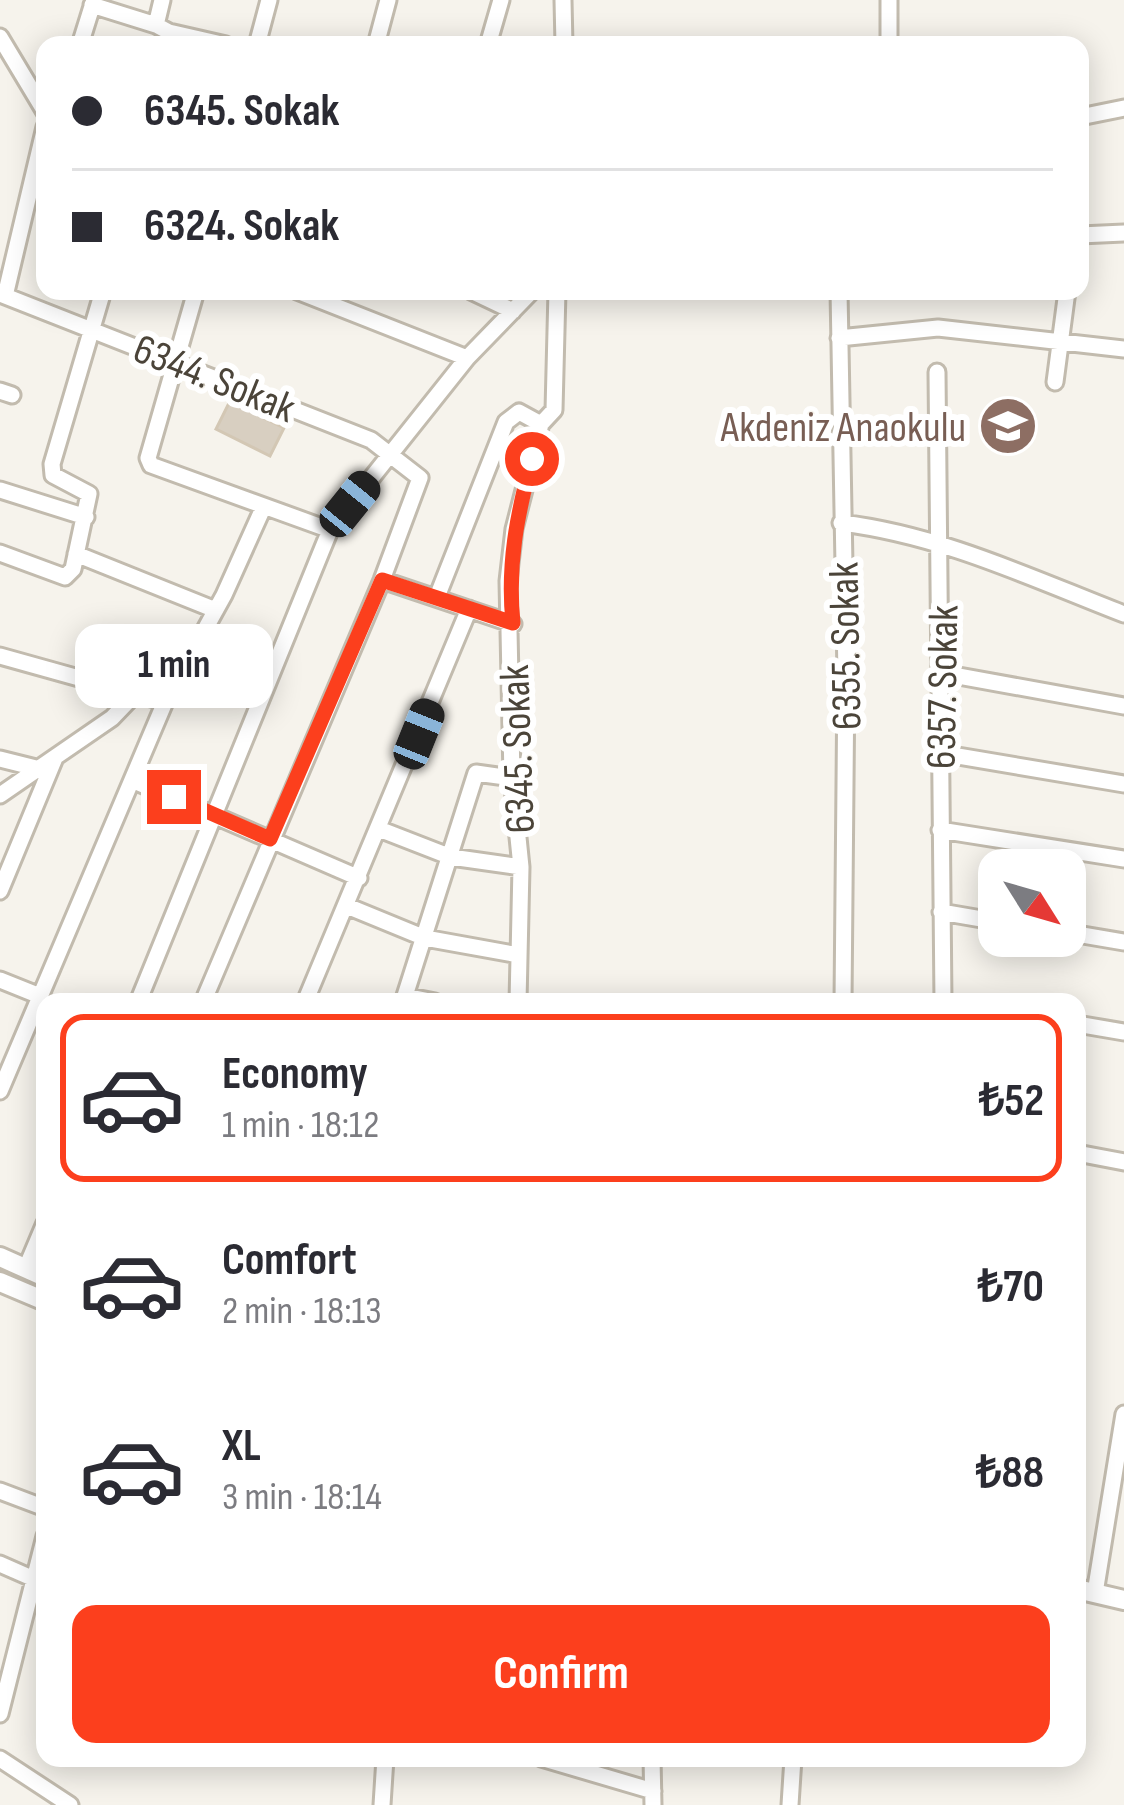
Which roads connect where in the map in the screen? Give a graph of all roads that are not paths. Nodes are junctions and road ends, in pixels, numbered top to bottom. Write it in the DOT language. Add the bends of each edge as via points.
graph roads {
  1 [pos="163,0"];
  2 [pos="269,0"];
  3 [pos="388,0"];
  4 [pos="501,0"];
  5 [pos="562,0"];
  6 [pos="889,0"];
  7 [pos="93,3"];
  8 [pos="164,34"];
  9 [pos="83,36"];
  10 [pos="259,36"];
  11 [pos="378,36"];
  12 [pos="491,36"];
  13 [pos="564,36"];
  14 [pos="889,36"];
  15 [pos="0,37"];
  16 [pos="36,97"];
  17 [pos="1123,106"];
  18 [pos="1089,114"];
  19 [pos="36,163"];
  20 [pos="1124,233"];
  21 [pos="1089,235"];
  22 [pos="3,295"];
  23 [pos="101,300"];
  24 [pos="193,300"];
  25 [pos="320,300"];
  26 [pos="489,300"];
  27 [pos="523,300"];
  28 [pos="557,300"];
  29 [pos="839,300"];
  30 [pos="1066,300"];
  31 [pos="512,311"];
  32 [pos="93,329"];
  33 [pos="839,338"];
  34 [pos="1061,345"];
  35 [pos="1124,350"];
  36 [pos="467,358"];
  37 [pos="174,359"];
  38 [pos="937,372"];
  39 [pos="1054,382"];
  40 [pos="541,424"];
  41 [pos="390,453"];
  42 [pos="0,490"];
  43 [pos="264,506"];
  44 [pos="86,517"];
  45 [pos="841,523"];
  46 [pos="330,530"];
  47 [pos="943,543"];
  48 [pos="0,553"];
  49 [pos="76,554"];
  50 [pos="382,580"];
  51 [pos="437,597"];
  52 [pos="213,609"];
  53 [pos="469,609"];
  54 [pos="1124,614"];
  55 [pos="513,623"];
  56 [pos="0,656"];
  57 [pos="941,673"];
  58 [pos="136,693"];
  59 [pos="165,702"];
  60 [pos="1124,706"];
  61 [pos="940,753"];
  62 [pos="56,755"];
  63 [pos="0,759"];
  64 [pos="36,768"];
  65 [pos="512,778"];
  66 [pos="131,780"];
  67 [pos="1124,784"];
  68 [pos="0,795"];
  69 [pos="217,813"];
  70 [pos="379,829"];
  71 [pos="940,830"];
  72 [pos="270,839"];
  73 [pos="451,857"];
  74 [pos="1124,860"];
  75 [pos="521,867"];
  76 [pos="359,878"];
  77 [pos="0,890"];
  78 [pos="347,906"];
  79 [pos="940,912"];
  80 [pos="978,918"];
  81 [pos="1086,936"];
  82 [pos="425,938"];
  83 [pos="1124,942"];
  84 [pos="519,955"];
  85 [pos="0,980"];
  86 [pos="41,993"];
  87 [pos="142,993"];
  88 [pos="207,993"];
  89 [pos="309,993"];
  90 [pos="406,993"];
  91 [pos="518,993"];
  92 [pos="843,993"];
  93 [pos="944,993"];
  94 [pos="36,994"];
  95 [pos="36,1006"];
  96 [pos="1086,1026"];
  97 [pos="1124,1032"];
  98 [pos="0,1091"];
  99 [pos="1086,1155"];
  100 [pos="1124,1162"];
  101 [pos="0,1257"];
  102 [pos="36,1272"];
  103 [pos="0,1282"];
  104 [pos="36,1297"];
  105 [pos="1124,1414"];
  106 [pos="0,1491"];
  107 [pos="36,1505"];
  108 [pos="0,1564"];
  109 [pos="36,1571"];
  110 [pos="34,1579"];
  111 [pos="1086,1591"];
  112 [pos="1124,1600"];
  113 [pos="8,1640"];
  114 [pos="0,1714"];
  115 [pos="0,1759"];
  116 [pos="384,1767"];
  117 [pos="566,1767"];
  118 [pos="652,1767"];
  119 [pos="792,1767"];
  120 [pos="653,1798"];
  121 [pos="70,1805"];
  122 [pos="382,1805"];
  123 [pos="790,1805"];
  1 -- 8 [label="street"];
  2 -- 10 [label="street"];
  3 -- 11 [label="street"];
  4 -- 12 [label="street"];
  5 -- 13 [label="street"];
  6 -- 14 [label="street"];
  7 -- 8 [label="street"];
  7 -- 9 [label="street"];
  15 -- 16 [label="street"];
  17 -- 18 [label="street"];
  19 -- 22 [label="street"];
  20 -- 21 [label="street"];
  22 -- 32 [label="street, 6344. Sokak"];
  23 -- 32 [label="street"];
  24 -- 37 [label="street"];
  25 -- 36 [label="street"];
  26 -- 31 [label="street"];
  27 -- 31 [label="street"];
  28 -- 40 [label="street, 6345. Sokak" via="558,386 554,410"];
  29 -- 33 [label="street, 6355. Sokak"];
  30 -- 34 [label="street"];
  31 -- 36 [label="street"];
  32 -- 37 [label="street, 6344. Sokak"];
  32 -- 44 [label="street" via="52,464 52,475 89,494"];
  33 -- 34 [label="street" via="938,328"];
  33 -- 45 [label="street, 6355. Sokak"];
  34 -- 35 [label="street"];
  34 -- 39 [label="street"];
  36 -- 41 [label="street"];
  37 -- 41 [label="street, 6344. Sokak"];
  37 -- 43 [label="street" via="151,465"];
  38 -- 47 [label="street, 6357. Sokak"];
  40 -- 51 [label="street" via="518,412 506,422"];
  40 -- 55 [label="street, 6345. Sokak" via="514,529"];
  41 -- 46 [label="street"];
  41 -- 50 [label="street, 6344. Sokak" via="420,478"];
  42 -- 44 [label="street"];
  43 -- 46 [label="street"];
  43 -- 52 [label="street"];
  44 -- 49 [label="street"];
  45 -- 47 [label="street"];
  45 -- 92 [label="street, 6355. Sokak"];
  46 -- 69 [label="street"];
  47 -- 54 [label="street"];
  47 -- 57 [label="street, 6357. Sokak"];
  48 -- 49 [label="street" via="64,577"];
  49 -- 52 [label="street"];
  50 -- 51 [label="street"];
  50 -- 72 [label="street"];
  51 -- 53 [label="street"];
  52 -- 59 [label="street"];
  53 -- 55 [label="street"];
  53 -- 70 [label="street"];
  55 -- 65 [label="street, 6345. Sokak"];
  56 -- 58 [label="street"];
  57 -- 60 [label="street"];
  57 -- 61 [label="street, 6357. Sokak"];
  58 -- 59 [label="street"];
  58 -- 62 [label="street"];
  59 -- 66 [label="street"];
  61 -- 67 [label="street"];
  61 -- 71 [label="street, 6357. Sokak"];
  62 -- 64 [label="street"];
  62 -- 77 [label="street"];
  63 -- 64 [label="street"];
  64 -- 68 [label="street"];
  65 -- 73 [label="street" via="476,773"];
  65 -- 75 [label="street, 6345. Sokak"];
  66 -- 69 [label="street"];
  66 -- 86 [label="street"];
  69 -- 72 [label="street"];
  69 -- 87 [label="street"];
  70 -- 73 [label="street"];
  70 -- 76 [label="street"];
  71 -- 74 [label="street"];
  71 -- 79 [label="street, 6357. Sokak"];
  72 -- 76 [label="street"];
  72 -- 88 [label="street"];
  73 -- 75 [label="street"];
  73 -- 82 [label="street"];
  75 -- 84 [label="street, 6345. Sokak"];
  76 -- 78 [label="street"];
  78 -- 82 [label="street"];
  78 -- 89 [label="street"];
  79 -- 80 [label="street"];
  79 -- 93 [label="street, 6357. Sokak"];
  81 -- 83 [label="street"];
  82 -- 84 [label="street"];
  82 -- 90 [label="street"];
  84 -- 91 [label="street, 6345. Sokak"];
  85 -- 94 [label="street"];
  95 -- 98 [label="street"];
  96 -- 97 [label="street"];
  99 -- 100 [label="street"];
  101 -- 102 [label="street"];
  103 -- 104 [label="street"];
  105 -- 111 [label="street"];
  106 -- 107 [label="street"];
  108 -- 110 [label="street"];
  109 -- 110 [label="street"];
  110 -- 113 [label="street"];
  111 -- 112 [label="street"];
  113 -- 114 [label="street"];
  115 -- 121 [label="street"];
  116 -- 122 [label="street"];
  117 -- 120 [label="street"];
  118 -- 120 [label="street"];
  119 -- 123 [label="street"];
}
